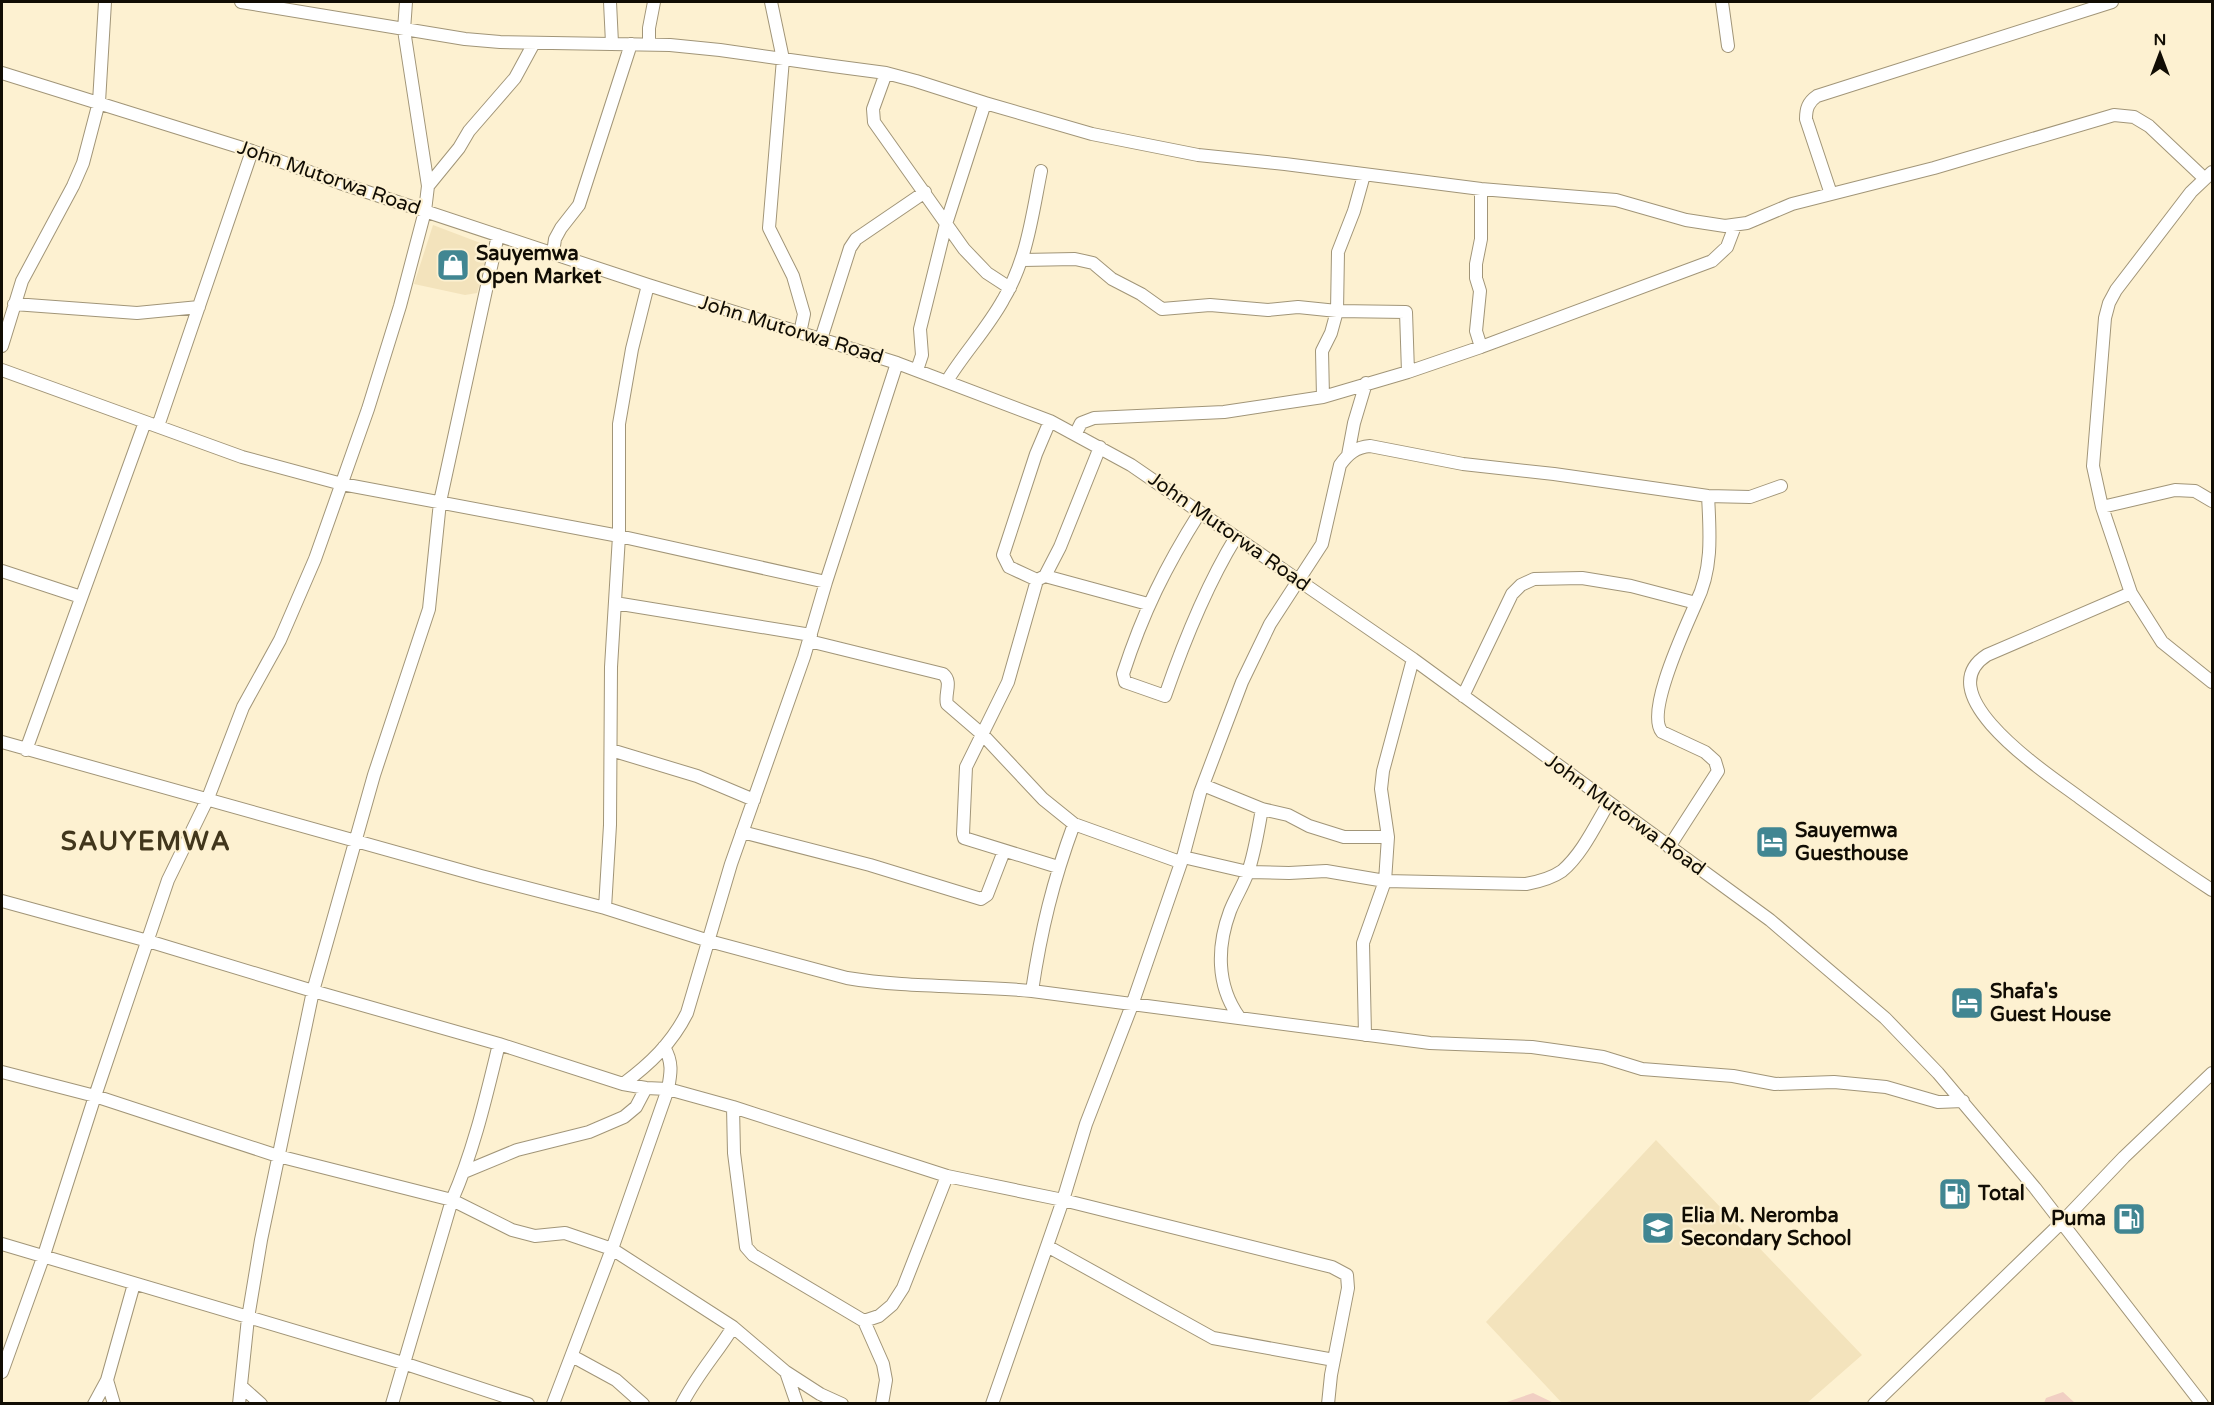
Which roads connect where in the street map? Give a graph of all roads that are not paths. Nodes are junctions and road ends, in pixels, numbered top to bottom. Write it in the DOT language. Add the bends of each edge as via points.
graph roads {
  1 [pos="105,2"];
  2 [pos="241,2"];
  3 [pos="406,2"];
  4 [pos="610,2"];
  5 [pos="654,2"];
  6 [pos="771,2"];
  7 [pos="1722,2"];
  8 [pos="2112,2"];
  9 [pos="404,30"];
  10 [pos="534,43"];
  11 [pos="612,43"];
  12 [pos="631,44"];
  13 [pos="649,45"];
  14 [pos="1728,46"];
  15 [pos="783,59"];
  16 [pos="2,73"];
  17 [pos="886,74"];
  18 [pos="99,102"];
  19 [pos="985,103"];
  20 [pos="252,151"];
  21 [pos="1041,171"];
  22 [pos="1364,174"];
  23 [pos="2208,175"];
  24 [pos="428,186"];
  25 [pos="1481,189"];
  26 [pos="925,192"];
  27 [pos="1831,194"];
  28 [pos="425,211"];
  29 [pos="946,224"];
  30 [pos="1735,226"];
  31 [pos="498,235"];
  32 [pos="553,253"];
  33 [pos="1023,260"];
  34 [pos="648,285"];
  35 [pos="1010,288"];
  36 [pos="14,304"];
  37 [pos="199,307"];
  38 [pos="1337,311"];
  39 [pos="800,333"];
  40 [pos="821,339"];
  41 [pos="2,346"];
  42 [pos="1481,347"];
  43 [pos="897,363"];
  44 [pos="2,370"];
  45 [pos="917,370"];
  46 [pos="1408,372"];
  47 [pos="947,381"];
  48 [pos="1366,383"];
  49 [pos="1323,397"];
  50 [pos="1050,421"];
  51 [pos="145,422"];
  52 [pos="158,426"];
  53 [pos="1076,433"];
  54 [pos="1100,447"];
  55 [pos="1348,455"];
  56 [pos="342,484"];
  57 [pos="1782,486"];
  58 [pos="1708,496"];
  59 [pos="2212,501"];
  60 [pos="440,502"];
  61 [pos="2102,507"];
  62 [pos="1200,512"];
  63 [pos="619,536"];
  64 [pos="1236,537"];
  65 [pos="2,572"];
  66 [pos="1041,578"];
  67 [pos="1298,580"];
  68 [pos="826,582"];
  69 [pos="2131,592"];
  70 [pos="81,597"];
  71 [pos="615,603"];
  72 [pos="1696,603"];
  73 [pos="1148,604"];
  74 [pos="810,638"];
  75 [pos="1413,659"];
  76 [pos="2212,682"];
  77 [pos="1463,696"];
  78 [pos="983,735"];
  79 [pos="2,742"];
  80 [pos="26,750"];
  81 [pos="611,750"];
  82 [pos="1203,785"];
  83 [pos="208,798"];
  84 [pos="754,800"];
  85 [pos="1608,804"];
  86 [pos="1262,809"];
  87 [pos="1074,824"];
  88 [pos="742,832"];
  89 [pos="1388,837"];
  90 [pos="356,841"];
  91 [pos="1669,847"];
  92 [pos="1004,850"];
  93 [pos="1182,860"];
  94 [pos="1058,867"];
  95 [pos="1248,872"];
  96 [pos="1385,881"];
  97 [pos="2212,890"];
  98 [pos="3,905"];
  99 [pos="605,908"];
  100 [pos="147,941"];
  101 [pos="709,941"];
  102 [pos="1032,991"];
  103 [pos="314,992"];
  104 [pos="1132,1005"];
  105 [pos="1239,1017"];
  106 [pos="1365,1035"];
  107 [pos="500,1044"];
  108 [pos="664,1047"];
  109 [pos="2,1072"];
  110 [pos="2212,1072"];
  111 [pos="623,1084"];
  112 [pos="646,1088"];
  113 [pos="668,1089"];
  114 [pos="95,1096"];
  115 [pos="1963,1101"];
  116 [pos="734,1107"];
  117 [pos="278,1156"];
  118 [pos="464,1172"];
  119 [pos="947,1176"];
  120 [pos="452,1200"];
  121 [pos="1063,1200"];
  122 [pos="2062,1222"];
  123 [pos="2,1244"];
  124 [pos="1047,1246"];
  125 [pos="612,1249"];
  126 [pos="44,1256"];
  127 [pos="134,1284"];
  128 [pos="248,1318"];
  129 [pos="864,1321"];
  130 [pos="733,1327"];
  131 [pos="572,1356"];
  132 [pos="1334,1360"];
  133 [pos="404,1363"];
  134 [pos="2,1369"];
  135 [pos="786,1372"];
  136 [pos="107,1380"];
  137 [pos="242,1387"];
  138 [pos="94,1404"];
  139 [pos="114,1404"];
  140 [pos="240,1404"];
  141 [pos="261,1404"];
  142 [pos="392,1404"];
  143 [pos="528,1404"];
  144 [pos="553,1404"];
  145 [pos="644,1404"];
  146 [pos="682,1404"];
  147 [pos="797,1404"];
  148 [pos="842,1404"];
  149 [pos="882,1404"];
  150 [pos="992,1404"];
  151 [pos="1328,1404"];
  152 [pos="1874,1404"];
  153 [pos="2202,1404"];
  1 -- 18 [label="street"];
  2 -- 9 [label="street"];
  3 -- 9 [label="street"];
  4 -- 11 [label="street"];
  5 -- 13 [label="street"];
  6 -- 15 [label="street"];
  7 -- 14 [label="street"];
  8 -- 27 [label="street" via="1811,100 1806,119"];
  9 -- 10 [label="street"];
  9 -- 24 [label="street"];
  10 -- 11 [label="street"];
  10 -- 24 [label="street" via="516,78"];
  11 -- 12 [label="street"];
  12 -- 13 [label="street"];
  12 -- 32 [label="street" via="579,205 555,239"];
  13 -- 15 [label="street"];
  15 -- 17 [label="street"];
  15 -- 39 [label="street" via="769,228 793,276 804,314"];
  16 -- 18 [label="street, John Mutorwa Road"];
  17 -- 19 [label="street"];
  17 -- 26 [label="street" via="873,109 874,122"];
  18 -- 20 [label="street, John Mutorwa Road"];
  18 -- 36 [label="street" via="73,186 22,281"];
  19 -- 22 [label="street" via="1092,134 1198,155"];
  19 -- 29 [label="street"];
  20 -- 28 [label="street, John Mutorwa Road"];
  20 -- 37 [label="street"];
  21 -- 33 [label="street"];
  22 -- 25 [label="street"];
  22 -- 38 [label="street" via="1338,252"];
  23 -- 27 [label="street" via="2143,121 2114,115"];
  23 -- 61 [label="street" via="2191,192 2109,303 2093,466"];
  24 -- 28 [label="street"];
  25 -- 30 [label="street" via="1616,200 1686,220"];
  25 -- 42 [label="street" via="1481,240 1476,264 1480,291 1476,331"];
  26 -- 29 [label="street"];
  26 -- 40 [label="street" via="856,238"];
  27 -- 30 [label="street"];
  28 -- 31 [label="street, John Mutorwa Road"];
  28 -- 56 [label="street" via="400,306"];
  29 -- 35 [label="street" via="976,263"];
  29 -- 45 [label="street" via="920,329 922,355"];
  30 -- 42 [label="street" via="1727,247 1712,261"];
  31 -- 32 [label="street, John Mutorwa Road"];
  31 -- 60 [label="street"];
  32 -- 34 [label="street, John Mutorwa Road"];
  33 -- 35 [label="street"];
  33 -- 38 [label="street" via="1075,259 1093,263 1162,309 1210,305"];
  34 -- 39 [label="street, John Mutorwa Road"];
  34 -- 63 [label="street" via="619,424"];
  35 -- 47 [label="street"];
  36 -- 37 [label="street" via="137,313"];
  36 -- 41 [label="street"];
  37 -- 52 [label="street"];
  38 -- 46 [label="street" via="1406,312"];
  38 -- 49 [label="street" via="1322,351"];
  39 -- 40 [label="street, John Mutorwa Road"];
  40 -- 43 [label="street, John Mutorwa Road"];
  42 -- 46 [label="street"];
  43 -- 45 [label="street, John Mutorwa Road"];
  43 -- 68 [label="street"];
  44 -- 51 [label="street"];
  45 -- 47 [label="street, John Mutorwa Road"];
  46 -- 48 [label="street"];
  47 -- 50 [label="street, John Mutorwa Road"];
  48 -- 49 [label="street"];
  48 -- 55 [label="street"];
  49 -- 53 [label="street" via="1224,412 1106,416 1086,420"];
  50 -- 53 [label="street, John Mutorwa Road"];
  50 -- 66 [label="street" via="1003,555 1009,567"];
  51 -- 52 [label="street"];
  51 -- 70 [label="street"];
  52 -- 56 [label="street" via="242,457"];
  53 -- 54 [label="street, John Mutorwa Road"];
  54 -- 62 [label="street, John Mutorwa Road"];
  54 -- 66 [label="street" via="1060,547"];
  55 -- 58 [label="street" via="1370,446 1463,464"];
  55 -- 67 [label="street" via="1340,465 1322,544"];
  56 -- 60 [label="street"];
  56 -- 83 [label="street" via="315,559 280,640 243,707"];
  57 -- 58 [label="street" via="1750,497"];
  58 -- 72 [label="street" via="1710,543 1703,589"];
  59 -- 61 [label="street" via="2195,491 2175,490"];
  60 -- 63 [label="street"];
  60 -- 90 [label="street" via="429,609"];
  61 -- 69 [label="street"];
  62 -- 64 [label="street, John Mutorwa Road"];
  62 -- 73 [label="street"];
  63 -- 68 [label="street"];
  63 -- 71 [label="street"];
  64 -- 67 [label="street, John Mutorwa Road"];
  64 -- 73 [label="street" via="1183,644 1165,696 1129,685 1122,679"];
  65 -- 70 [label="street"];
  66 -- 73 [label="street"];
  66 -- 78 [label="street" via="1008,682"];
  67 -- 75 [label="street, John Mutorwa Road"];
  67 -- 82 [label="street" via="1270,624 1242,682"];
  68 -- 74 [label="street"];
  69 -- 76 [label="street" via="2162,642"];
  69 -- 97 [label="street" via="1987,655 1973,667 1971,687 1987,719 2018,751 2148,849"];
  70 -- 80 [label="street"];
  71 -- 74 [label="street"];
  71 -- 81 [label="street"];
  72 -- 77 [label="street" via="1582,578 1534,579 1512,594"];
  72 -- 91 [label="street" via="1665,683 1657,720 1662,732 1715,760 1718,771"];
  74 -- 78 [label="street" via="943,674 948,682 947,704"];
  74 -- 84 [label="street"];
  75 -- 77 [label="street, John Mutorwa Road"];
  75 -- 89 [label="street" via="1383,771 1381,789"];
  77 -- 85 [label="street, John Mutorwa Road"];
  78 -- 87 [label="street" via="1043,799"];
  78 -- 92 [label="street" via="966,767 963,834 968,841"];
  79 -- 80 [label="street"];
  80 -- 83 [label="street"];
  81 -- 84 [label="street" via="697,776"];
  81 -- 99 [label="street"];
  82 -- 86 [label="street"];
  82 -- 93 [label="street"];
  83 -- 90 [label="street"];
  83 -- 100 [label="street" via="168,880"];
  84 -- 88 [label="street"];
  85 -- 91 [label="street, John Mutorwa Road"];
  85 -- 96 [label="street" via="1582,848 1561,871 1539,881"];
  86 -- 89 [label="street" via="1344,837"];
  86 -- 95 [label="street"];
  87 -- 93 [label="street"];
  87 -- 94 [label="street"];
  88 -- 92 [label="street" via="981,899 987,895"];
  88 -- 101 [label="street"];
  89 -- 96 [label="street"];
  90 -- 99 [label="street"];
  90 -- 103 [label="street"];
  91 -- 115 [label="street, John Mutorwa Road" via="1770,920 1885,1018"];
  92 -- 94 [label="street"];
  93 -- 95 [label="street"];
  93 -- 104 [label="street"];
  94 -- 102 [label="street"];
  95 -- 96 [label="street" via="1326,871"];
  95 -- 105 [label="street" via="1230,911 1219,958 1229,999"];
  96 -- 106 [label="street" via="1363,942"];
  98 -- 100 [label="street"];
  99 -- 101 [label="street"];
  100 -- 103 [label="street"];
  100 -- 114 [label="street"];
  101 -- 102 [label="street" via="869,982"];
  101 -- 108 [label="street" via="687,1013"];
  102 -- 104 [label="street"];
  103 -- 107 [label="street"];
  103 -- 117 [label="street"];
  104 -- 105 [label="street"];
  104 -- 121 [label="street" via="1086,1124"];
  105 -- 106 [label="street"];
  106 -- 115 [label="street" via="1430,1043 1532,1047 1603,1057 1642,1069 1733,1076 1775,1084 1834,1082 1886,1088 1938,1102"];
  107 -- 111 [label="street"];
  107 -- 118 [label="street"];
  108 -- 111 [label="street"];
  108 -- 113 [label="street" via="672,1067"];
  109 -- 114 [label="street"];
  110 -- 122 [label="street"];
  111 -- 112 [label="street"];
  112 -- 113 [label="street"];
  112 -- 118 [label="street" via="636,1107 624,1117 589,1132 517,1150"];
  113 -- 116 [label="street"];
  113 -- 125 [label="street"];
  114 -- 117 [label="street"];
  114 -- 126 [label="street"];
  115 -- 122 [label="street, John Mutorwa Road"];
  116 -- 119 [label="street"];
  116 -- 129 [label="street" via="734,1153 746,1247 753,1256"];
  117 -- 120 [label="street"];
  117 -- 128 [label="street"];
  118 -- 120 [label="street"];
  119 -- 121 [label="street"];
  119 -- 129 [label="street" via="903,1288 892,1305 879,1316"];
  120 -- 125 [label="street" via="512,1230 535,1236 565,1233"];
  120 -- 133 [label="street"];
  121 -- 124 [label="street"];
  121 -- 132 [label="street" via="1292,1256 1347,1275"];
  122 -- 152 [label="street"];
  122 -- 153 [label="street, John Mutorwa Road"];
  123 -- 126 [label="street"];
  124 -- 132 [label="street" via="1213,1338"];
  124 -- 150 [label="street"];
  125 -- 130 [label="street"];
  125 -- 131 [label="street"];
  126 -- 127 [label="street"];
  126 -- 134 [label="street"];
  127 -- 128 [label="street"];
  127 -- 136 [label="street"];
  128 -- 133 [label="street"];
  128 -- 137 [label="street"];
  129 -- 149 [label="street" via="883,1364 886,1380"];
  130 -- 135 [label="street"];
  130 -- 146 [label="street"];
  131 -- 144 [label="street"];
  131 -- 145 [label="street" via="616,1380"];
  132 -- 151 [label="street"];
  133 -- 142 [label="street"];
  133 -- 143 [label="street"];
  135 -- 147 [label="street"];
  135 -- 148 [label="street"];
  136 -- 138 [label="street"];
  136 -- 139 [label="street"];
  137 -- 140 [label="street"];
  137 -- 141 [label="street"];
}
